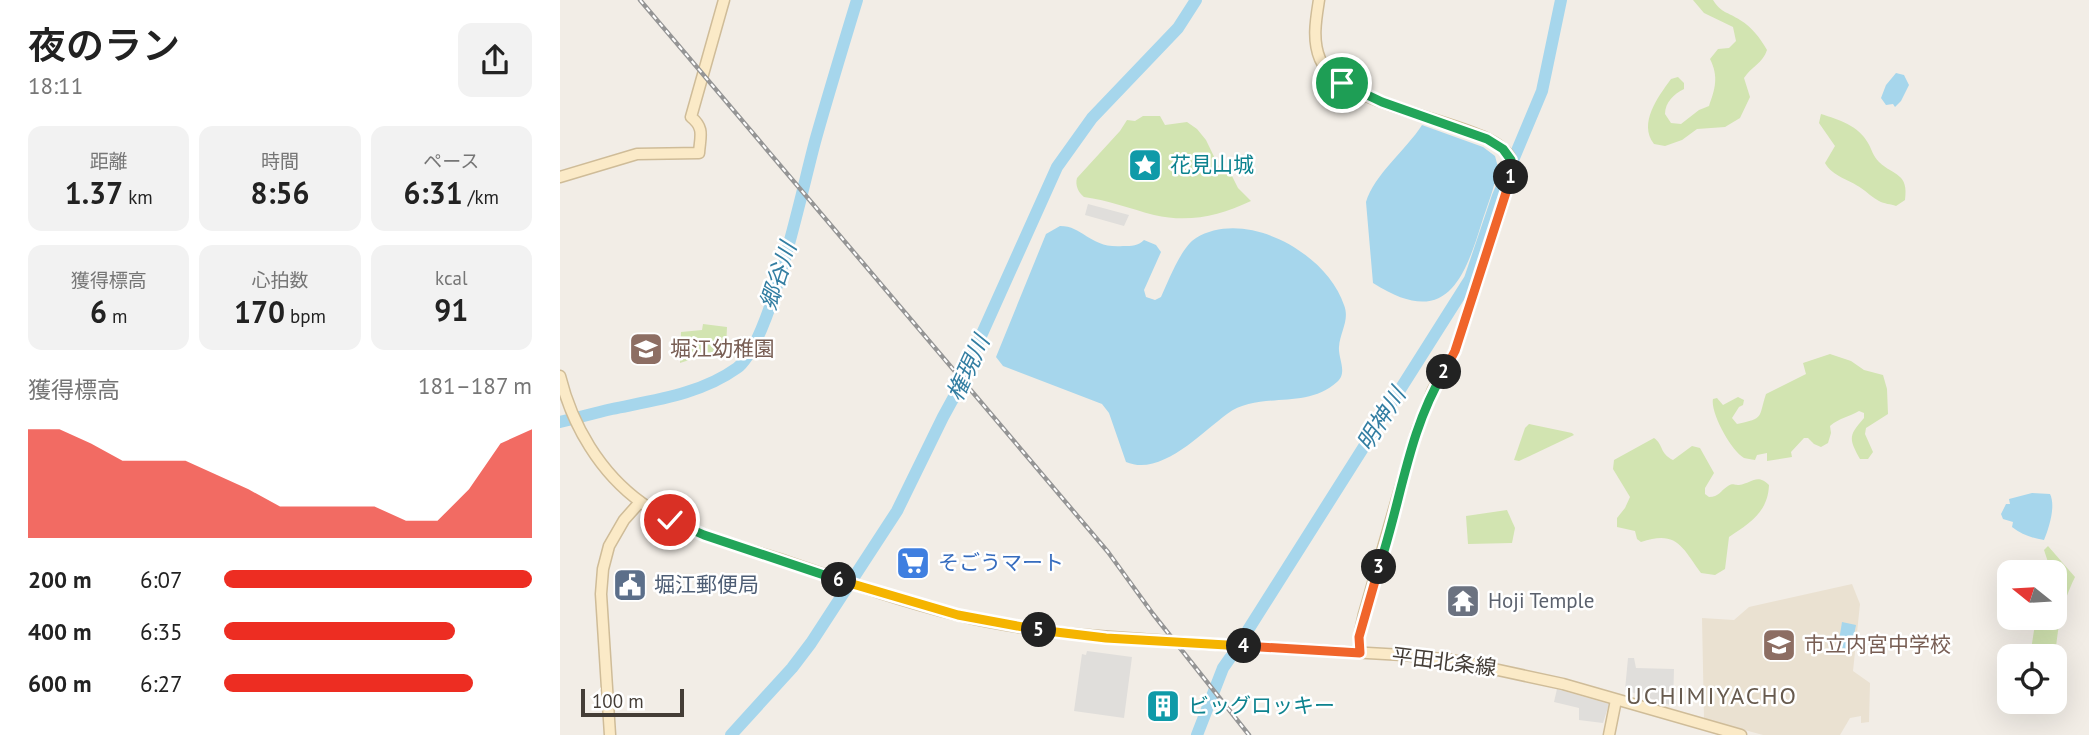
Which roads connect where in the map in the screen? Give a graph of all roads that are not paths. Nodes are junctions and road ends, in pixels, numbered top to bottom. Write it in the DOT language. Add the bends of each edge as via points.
graph roads {
  1 [pos="724,0"];
  2 [pos="1319,0"];
  3 [pos="560,177"];
  4 [pos="560,376"];
  5 [pos="640,502"];
  6 [pos="1360,653"];
  7 [pos="1616,700"];
  8 [pos="610,735"];
  9 [pos="1609,735"];
  10 [pos="1741,735"];
  1 -- 3 [label="main road" via="691,117 701,128 699,153 637,154"];
  2 -- 6 [label="main road" via="1317,51 1333,77 1372,98 1487,139 1503,149 1511,160 1512,173 1455,351 1418,430 1364,614"];
  4 -- 5 [label="main road, 平田北条線" via="571,412 588,444"];
  5 -- 6 [label="main road, 平田北条線, bridge" via="704,535 958,615 1073,634"];
  5 -- 8 [label="main road" via="609,546 603,569"];
  6 -- 7 [label="main road, 平田北条線" via="1464,662"];
  7 -- 9 [label="main road"];
  7 -- 10 [label="main road, 平田北条線"];
}
